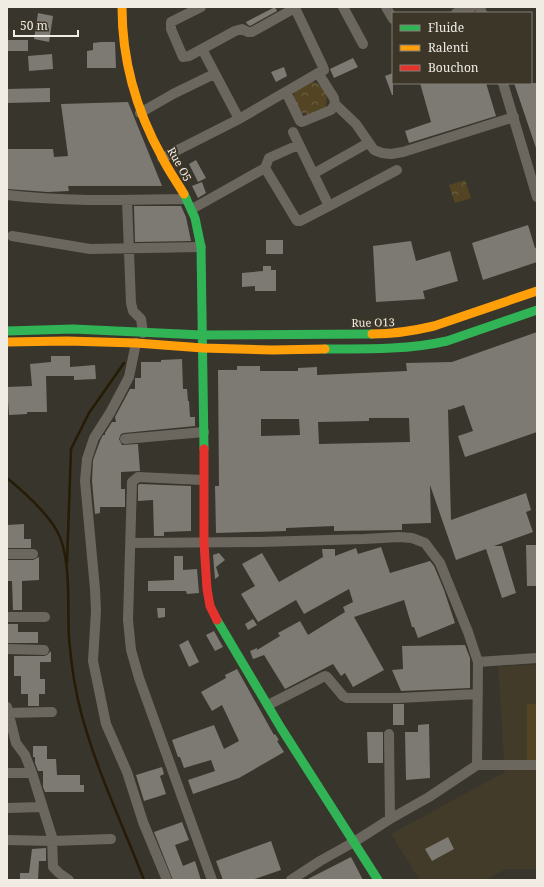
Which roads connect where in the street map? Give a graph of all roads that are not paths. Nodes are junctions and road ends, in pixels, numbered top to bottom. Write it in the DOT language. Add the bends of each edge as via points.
graph roads {
  1 [pos="122,7"];
  2 [pos="201,7"];
  3 [pos="296,7"];
  4 [pos="343,7"];
  5 [pos="386,7"];
  6 [pos="472,7"];
  7 [pos="459,12"];
  8 [pos="392,17"];
  9 [pos="363,44"];
  10 [pos="202,49"];
  11 [pos="318,73"];
  12 [pos="214,74"];
  13 [pos="503,84"];
  14 [pos="286,92"];
  15 [pos="335,104"];
  16 [pos="140,113"];
  17 [pos="514,117"];
  18 [pos="238,118"];
  19 [pos="293,132"];
  20 [pos="368,143"];
  21 [pos="298,145"];
  22 [pos="162,158"];
  23 [pos="266,168"];
  24 [pos="397,170"];
  25 [pos="313,174"];
  26 [pos="7,195"];
  27 [pos="537,197"];
  28 [pos="186,199"];
  29 [pos="127,200"];
  30 [pos="329,206"];
  31 [pos="192,209"];
  32 [pos="12,236"];
  33 [pos="201,247"];
  34 [pos="129,248"];
  35 [pos="537,291"];
  36 [pos="537,310"];
  37 [pos="7,331"];
  38 [pos="143,333"];
  39 [pos="202,335"];
  40 [pos="7,342"];
  41 [pos="136,343"];
  42 [pos="203,348"];
  43 [pos="204,432"];
  44 [pos="125,439"];
  45 [pos="203,480"];
  46 [pos="131,543"];
  47 [pos="204,543"];
  48 [pos="7,554"];
  49 [pos="33,554"];
  50 [pos="45,616"];
  51 [pos="7,617"];
  52 [pos="7,649"];
  53 [pos="44,650"];
  54 [pos="537,658"];
  55 [pos="478,662"];
  56 [pos="478,694"];
  57 [pos="268,706"];
  58 [pos="7,711"];
  59 [pos="52,712"];
  60 [pos="389,734"];
  61 [pos="12,743"];
  62 [pos="477,765"];
  63 [pos="537,765"];
  64 [pos="32,773"];
  65 [pos="7,774"];
  66 [pos="7,808"];
  67 [pos="42,808"];
  68 [pos="390,819"];
  69 [pos="111,839"];
  70 [pos="7,840"];
  71 [pos="52,841"];
  72 [pos="354,842"];
  73 [pos="69,880"];
  74 [pos="168,880"];
  75 [pos="212,880"];
  76 [pos="291,880"];
  77 [pos="378,880"];
  1 -- 16 [label="main road, Rue O5" via="123,43 132,90"];
  2 -- 10 [label="street" via="171,22 170,25 183,58"];
  3 -- 10 [label="street" via="252,32 242,29 235,31"];
  3 -- 11 [label="street" via="323,67 324,70"];
  4 -- 9 [label="street"];
  5 -- 8 [label="street"];
  6 -- 7 [label="street"];
  10 -- 12 [label="street"];
  11 -- 14 [label="street"];
  11 -- 15 [label="street" via="334,98"];
  12 -- 16 [label="street"];
  12 -- 18 [label="street"];
  13 -- 17 [label="street"];
  14 -- 15 [label="street" via="302,122 331,110"];
  14 -- 18 [label="street"];
  15 -- 20 [label="street" via="356,124"];
  16 -- 22 [label="main road, Rue O5"];
  17 -- 20 [label="street" via="403,152 382,153 374,150"];
  17 -- 27 [label="street"];
  18 -- 22 [label="street"];
  19 -- 21 [label="street"];
  20 -- 25 [label="street"];
  21 -- 23 [label="street" via="269,158"];
  21 -- 25 [label="street"];
  22 -- 28 [label="main road, Rue O5"];
  23 -- 30 [label="street" via="297,221"];
  23 -- 31 [label="street"];
  24 -- 30 [label="street"];
  25 -- 30 [label="street"];
  26 -- 29 [label="street" via="57,200"];
  28 -- 29 [label="street"];
  28 -- 31 [label="main road, Rue O5"];
  29 -- 34 [label="street"];
  31 -- 33 [label="main road, Rue O5"];
  32 -- 34 [label="street" via="90,249"];
  33 -- 34 [label="street"];
  33 -- 39 [label="main road, Rue O5"];
  34 -- 38 [label="street" via="132,308 141,319"];
  35 -- 39 [label="main road, Rue O13" via="434,326 401,333"];
  36 -- 42 [label="main road" via="447,341 399,348"];
  37 -- 38 [label="main road, Rue O13" via="73,329"];
  38 -- 39 [label="main road, Rue O13"];
  39 -- 42 [label="main road, Rue O5"];
  40 -- 41 [label="main road"];
  41 -- 42 [label="main road"];
  41 -- 74 [label="street" via="129,377 94,438 87,459 85,481 96,604 93,661 106,724"];
  42 -- 43 [label="main road, Rue O5"];
  43 -- 44 [label="street"];
  43 -- 45 [label="main road, Rue O5"];
  45 -- 46 [label="street" via="138,477 134,479"];
  45 -- 47 [label="main road, Rue O5"];
  46 -- 47 [label="street"];
  46 -- 75 [label="street" via="128,620 131,650"];
  47 -- 55 [label="street" via="399,537 425,543 440,563"];
  47 -- 57 [label="main road, Rue O5" via="210,606"];
  48 -- 49 [label="street"];
  50 -- 51 [label="street"];
  52 -- 53 [label="street"];
  54 -- 55 [label="street"];
  55 -- 56 [label="street"];
  56 -- 57 [label="street" via="347,698 324,676"];
  56 -- 62 [label="street"];
  57 -- 72 [label="main road, Rue O5"];
  58 -- 59 [label="street"];
  58 -- 61 [label="street"];
  60 -- 68 [label="street"];
  61 -- 64 [label="street" via="25,755"];
  62 -- 63 [label="street"];
  62 -- 68 [label="street"];
  64 -- 65 [label="street"];
  64 -- 67 [label="street"];
  66 -- 67 [label="street"];
  67 -- 71 [label="street"];
  68 -- 72 [label="street"];
  69 -- 71 [label="street"];
  70 -- 71 [label="street"];
  71 -- 73 [label="street" via="53,867"];
  72 -- 76 [label="street"];
  72 -- 77 [label="main road, Rue O5"];
}
